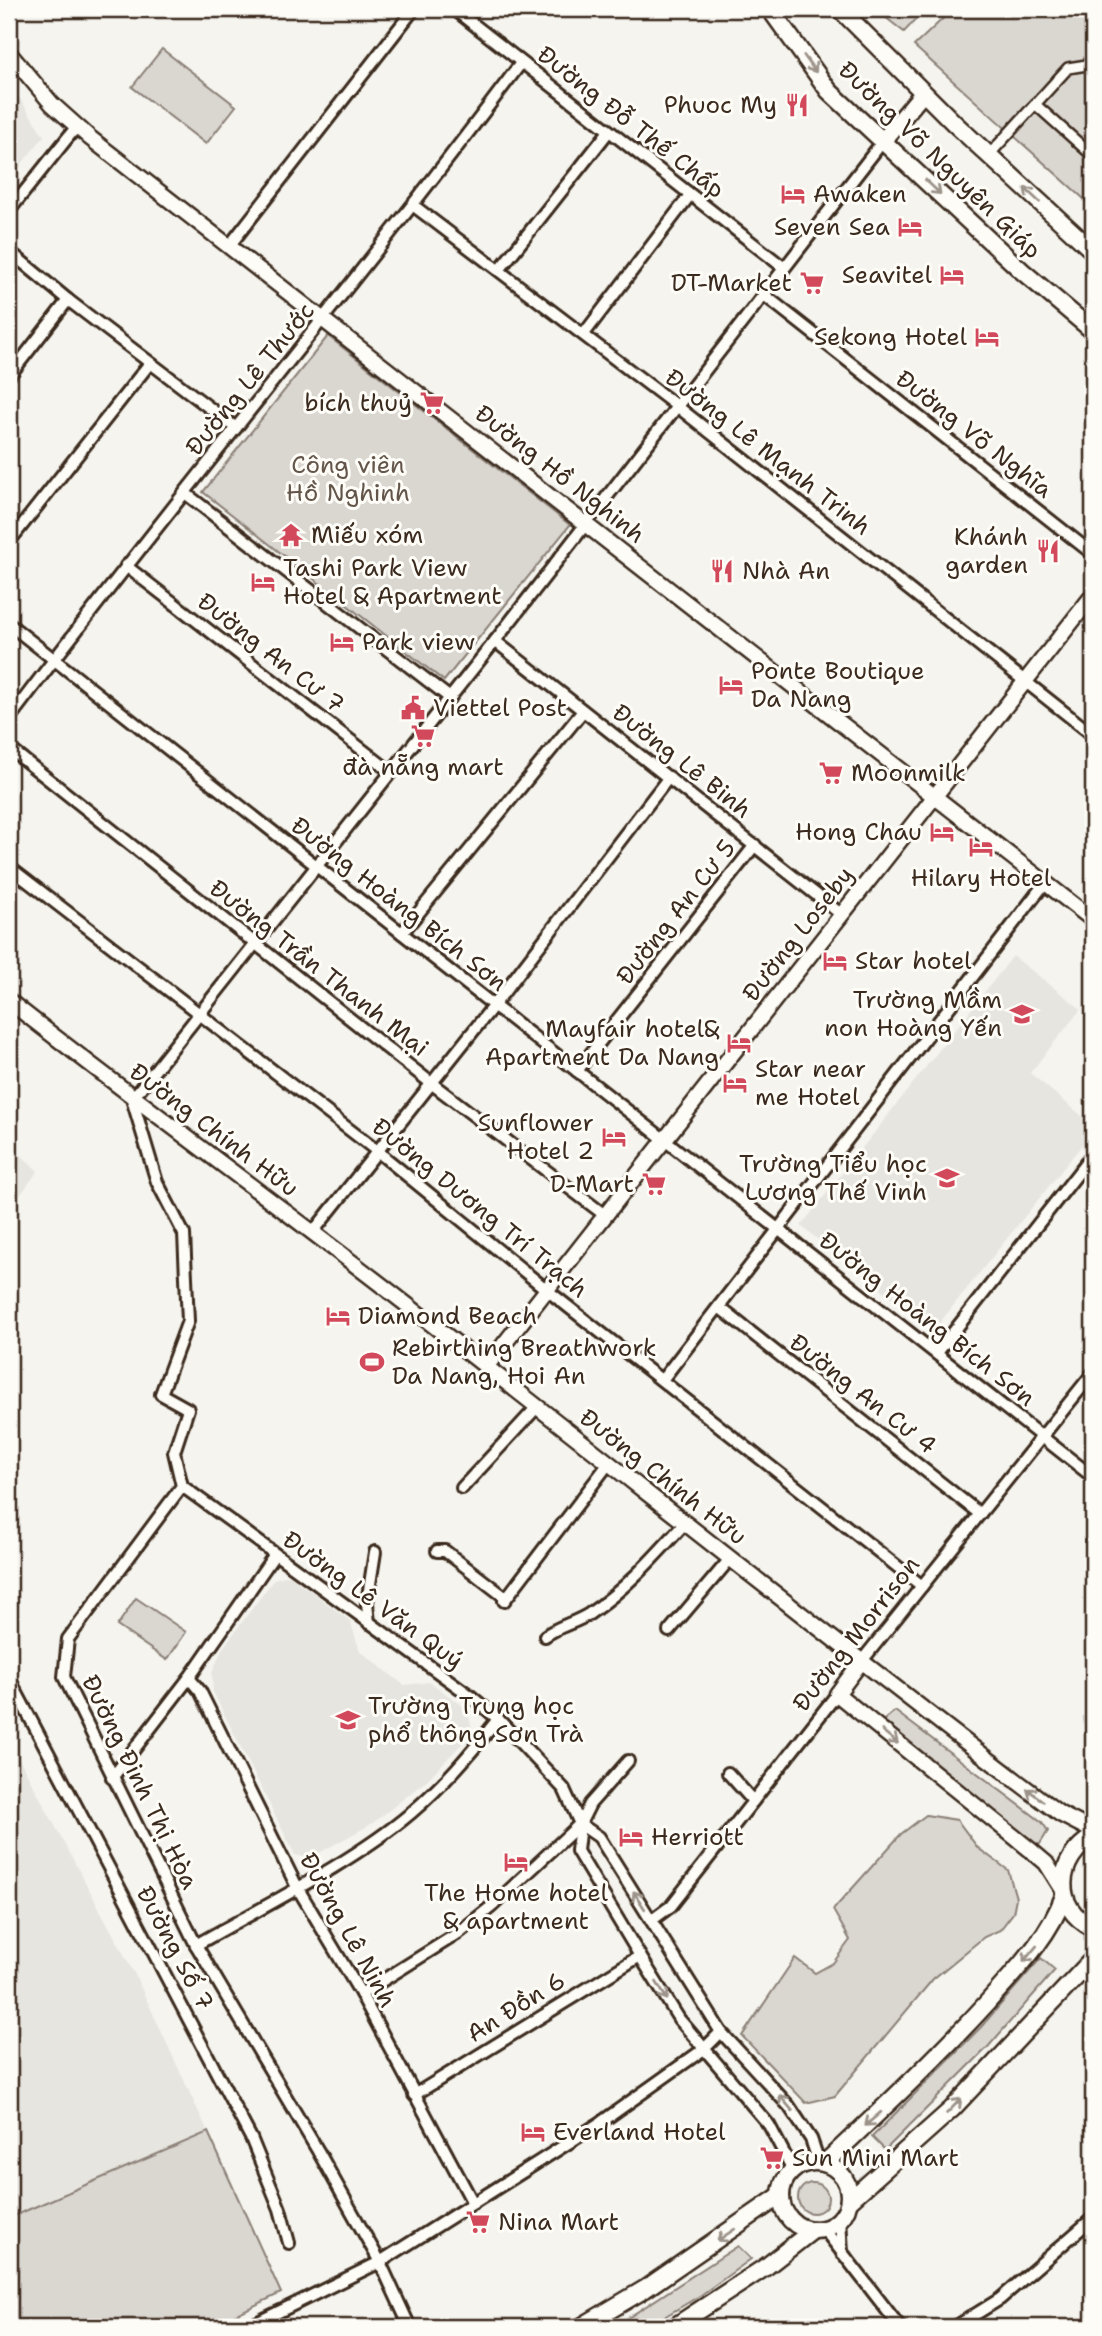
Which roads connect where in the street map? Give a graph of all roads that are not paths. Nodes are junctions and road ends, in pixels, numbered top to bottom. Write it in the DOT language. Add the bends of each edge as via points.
graph roads {
  1 [pos="414,9"];
  2 [pos="454,9"];
  3 [pos="770,9"];
  4 [pos="840,9"];
  5 [pos="9,53"];
  6 [pos="521,63"];
  7 [pos="1093,64"];
  8 [pos="923,93"];
  9 [pos="1036,105"];
  10 [pos="77,126"];
  11 [pos="609,131"];
  12 [pos="883,141"];
  13 [pos="989,155"];
  14 [pos="1093,156"];
  15 [pos="690,195"];
  16 [pos="414,206"];
  17 [pos="9,211"];
  18 [pos="230,246"];
  19 [pos="9,251"];
  20 [pos="1093,251"];
  21 [pos="783,267"];
  22 [pos="500,269"];
  23 [pos="763,294"];
  24 [pos="68,300"];
  25 [pos="325,319"];
  26 [pos="1093,331"];
  27 [pos="584,334"];
  28 [pos="150,363"];
  29 [pos="9,376"];
  30 [pos="678,407"];
  31 [pos="236,428"];
  32 [pos="185,493"];
  33 [pos="585,523"];
  34 [pos="9,542"];
  35 [pos="1093,554"];
  36 [pos="126,566"];
  37 [pos="1093,595"];
  38 [pos="9,624"];
  39 [pos="495,641"];
  40 [pos="55,658"];
  41 [pos="1024,681"];
  42 [pos="450,698"];
  43 [pos="583,711"];
  44 [pos="9,719"];
  45 [pos="1093,735"];
  46 [pos="9,748"];
  47 [pos="391,772"];
  48 [pos="669,777"];
  49 [pos="935,795"];
  50 [pos="755,845"];
  51 [pos="317,865"];
  52 [pos="9,867"];
  53 [pos="1045,883"];
  54 [pos="842,915"];
  55 [pos="1093,920"];
  56 [pos="402,933"];
  57 [pos="254,943"];
  58 [pos="9,1001"];
  59 [pos="494,1005"];
  60 [pos="197,1014"];
  61 [pos="577,1071"];
  62 [pos="431,1083"];
  63 [pos="132,1099"];
  64 [pos="665,1139"];
  65 [pos="377,1151"];
  66 [pos="1093,1154"];
  67 [pos="606,1216"];
  68 [pos="780,1231"];
  69 [pos="313,1232"];
  70 [pos="547,1290"];
  71 [pos="719,1307"];
  72 [pos="937,1353"];
  73 [pos="486,1367"];
  74 [pos="1093,1373"];
  75 [pos="662,1380"];
  76 [pos="537,1406"];
  77 [pos="1044,1436"];
  78 [pos="609,1463"];
  79 [pos="1093,1478"];
  80 [pos="182,1486"];
  81 [pos="462,1488"];
  82 [pos="981,1514"];
  83 [pos="685,1523"];
  84 [pos="437,1551"];
  85 [pos="374,1552"];
  86 [pos="275,1554"];
  87 [pos="730,1559"];
  88 [pos="922,1586"];
  89 [pos="369,1623"];
  90 [pos="669,1631"];
  91 [pos="545,1636"];
  92 [pos="861,1662"];
  93 [pos="9,1678"];
  94 [pos="188,1678"];
  95 [pos="837,1694"];
  96 [pos="498,1719"];
  97 [pos="628,1761"];
  98 [pos="728,1773"];
  99 [pos="112,1778"];
  100 [pos="753,1801"];
  101 [pos="580,1824"];
  102 [pos="1093,1831"];
  103 [pos="1093,1837"];
  104 [pos="297,1887"];
  105 [pos="1063,1893"];
  106 [pos="652,1920"];
  107 [pos="1093,1928"];
  108 [pos="196,1945"];
  109 [pos="640,1956"];
  110 [pos="1093,1959"];
  111 [pos="361,1994"];
  112 [pos="721,2032"];
  113 [pos="704,2049"];
  114 [pos="414,2095"];
  115 [pos="822,2162"];
  116 [pos="793,2170"];
  117 [pos="781,2195"];
  118 [pos="849,2201"];
  119 [pos="473,2203"];
  120 [pos="841,2218"];
  121 [pos="1093,2218"];
  122 [pos="818,2229"];
  123 [pos="289,2244"];
  124 [pos="842,2253"];
  125 [pos="380,2262"];
  126 [pos="248,2327"];
  127 [pos="410,2327"];
  128 [pos="581,2327"];
  129 [pos="674,2327"];
  130 [pos="901,2327"];
  131 [pos="955,2327"];
  1 -- 18 [label="street"];
  2 -- 6 [label="street, Đường Đỗ Thế Chấp"];
  3 -- 12 [label="main road, Đường Võ Nguyên Giáp, one-way" via="829,91"];
  4 -- 8 [label="main road, Đường Võ Nguyên Giáp"];
  5 -- 10 [label="street, Đường Hồ Nghinh"];
  6 -- 11 [label="street, Đường Đỗ Thế Chấp"];
  6 -- 16 [label="street, Đường Lê Thước"];
  7 -- 9 [label="street" via="1068,68"];
  8 -- 12 [label="main road"];
  8 -- 13 [label="main road, Đường Võ Nguyên Giáp"];
  9 -- 13 [label="street"];
  9 -- 14 [label="street"];
  10 -- 17 [label="street"];
  10 -- 18 [label="street, Đường Hồ Nghinh"];
  11 -- 15 [label="street, Đường Đỗ Thế Chấp"];
  11 -- 22 [label="street"];
  12 -- 21 [label="street"];
  12 -- 26 [label="main road, Đường Võ Nguyên Giáp, one-way"];
  20 -- 13 [label="main road, Đường Võ Nguyên Giáp, one-way"];
  15 -- 21 [label="street, Đường Đỗ Thế Chấp"];
  15 -- 27 [label="street"];
  16 -- 22 [label="street, Đường Lê Mạnh Trinh"];
  16 -- 25 [label="street, Đường Lê Thước"];
  18 -- 25 [label="street, Đường Hồ Nghinh"];
  19 -- 24 [label="street"];
  21 -- 23 [label="street"];
  22 -- 27 [label="street, Đường Lê Mạnh Trinh"];
  23 -- 30 [label="street"];
  23 -- 35 [label="street, Đường Võ Nghĩa"];
  24 -- 28 [label="street"];
  24 -- 29 [label="street"];
  25 -- 31 [label="street, Đường Lê Thước"];
  25 -- 33 [label="street, Đường Hồ Nghinh"];
  27 -- 30 [label="street, Đường Lê Mạnh Trinh"];
  28 -- 31 [label="street"];
  28 -- 34 [label="street"];
  30 -- 33 [label="street"];
  30 -- 41 [label="street, Đường Lê Mạnh Trinh"];
  31 -- 32 [label="street, Đường Lê Thước"];
  32 -- 36 [label="street, Đường Lê Thước"];
  32 -- 42 [label="street"];
  33 -- 39 [label="street"];
  33 -- 49 [label="street, Đường Hồ Nghinh"];
  36 -- 40 [label="street, Đường Lê Thước"];
  36 -- 47 [label="street, Đường An Cư 7"];
  37 -- 41 [label="street, Đường Loseby"];
  38 -- 40 [label="street, Đường Hoàng Bích Sơn"];
  39 -- 42 [label="street"];
  39 -- 43 [label="street, Đường Lê Binh"];
  40 -- 44 [label="street, Đường Lê Thước"];
  40 -- 51 [label="street, Đường Hoàng Bích Sơn"];
  41 -- 45 [label="street, Đường Lê Mạnh Trinh"];
  41 -- 49 [label="street, Đường Loseby"];
  42 -- 47 [label="street"];
  43 -- 48 [label="street, Đường Lê Binh"];
  43 -- 56 [label="street"];
  46 -- 57 [label="street, Đường Trần Thanh Mại"];
  47 -- 51 [label="street"];
  48 -- 50 [label="street, Đường Lê Binh"];
  48 -- 59 [label="street"];
  49 -- 53 [label="street, Đường Hồ Nghinh"];
  49 -- 54 [label="street, Đường Loseby"];
  50 -- 54 [label="street, Đường Lê Binh"];
  50 -- 61 [label="street, Đường An Cư 5"];
  51 -- 56 [label="street, Đường Hoàng Bích Sơn"];
  51 -- 57 [label="street"];
  52 -- 60 [label="street, Đường Dương Trí Trạch"];
  53 -- 55 [label="street, Đường Hồ Nghinh"];
  53 -- 68 [label="street"];
  54 -- 64 [label="street, Đường Loseby"];
  56 -- 59 [label="street, Đường Hoàng Bích Sơn"];
  57 -- 60 [label="street"];
  57 -- 62 [label="street, Đường Trần Thanh Mại"];
  58 -- 63 [label="street, Đường Chính Hữu"];
  59 -- 61 [label="street, Đường Hoàng Bích Sơn"];
  59 -- 62 [label="street"];
  60 -- 63 [label="street"];
  60 -- 65 [label="street, Đường Dương Trí Trạch"];
  61 -- 64 [label="street, Đường Hoàng Bích Sơn"];
  62 -- 65 [label="street"];
  62 -- 67 [label="street, Đường Trần Thanh Mại"];
  63 -- 69 [label="street, Đường Chính Hữu"];
  63 -- 80 [label="street" via="157,1182 184,1234 188,1321 161,1394 188,1409 174,1452"];
  64 -- 67 [label="street, Đường Loseby"];
  64 -- 68 [label="street, Đường Hoàng Bích Sơn"];
  65 -- 69 [label="street"];
  65 -- 70 [label="street, Đường Dương Trí Trạch"];
  66 -- 72 [label="street"];
  67 -- 70 [label="street, Đường Loseby"];
  68 -- 71 [label="street"];
  68 -- 72 [label="street, Đường Hoàng Bích Sơn"];
  69 -- 73 [label="street, Đường Chính Hữu"];
  70 -- 73 [label="street, Đường Loseby"];
  70 -- 75 [label="street, Đường Dương Trí Trạch"];
  71 -- 75 [label="street"];
  71 -- 82 [label="street, Đường An Cư 4"];
  72 -- 77 [label="street, Đường Hoàng Bích Sơn"];
  73 -- 76 [label="street, Đường Chính Hữu"];
  74 -- 77 [label="street, Đường Morrison"];
  75 -- 88 [label="street, Đường Dương Trí Trạch"];
  76 -- 78 [label="street, Đường Chính Hữu"];
  76 -- 81 [label="street"];
  77 -- 79 [label="street, Đường Hoàng Bích Sơn"];
  77 -- 82 [label="street, Đường Morrison"];
  78 -- 83 [label="street, Đường Chính Hữu"];
  78 -- 84 [label="street" via="505,1599 445,1551"];
  80 -- 86 [label="street, Đường Lê Văn Quý"];
  80 -- 99 [label="street, Đường Đinh Thị Hòa" via="68,1639 64,1677"];
  82 -- 88 [label="street, Đường Morrison"];
  83 -- 87 [label="street, Đường Chính Hữu"];
  83 -- 91 [label="street" via="645,1568 588,1615"];
  85 -- 89 [label="street"];
  86 -- 89 [label="street, Đường Lê Văn Quý"];
  86 -- 94 [label="street"];
  87 -- 90 [label="street"];
  87 -- 92 [label="street, Đường Chính Hữu"];
  88 -- 92 [label="street, Đường Morrison"];
  89 -- 96 [label="street, Đường Lê Văn Quý"];
  92 -- 95 [label="street, Đường Morrison"];
  102 -- 92 [label="street, Đường Chính Hữu, one-way" via="1060,1814"];
  93 -- 123 [label="street, Đường Số 7" via="251,2138 280,2208"];
  94 -- 99 [label="street"];
  94 -- 104 [label="street, Đường Lê Ninh" via="200,1691"];
  95 -- 100 [label="street, Đường Morrison"];
  95 -- 105 [label="street, one-way" via="1046,1863"];
  96 -- 101 [label="street, Đường Lê Văn Quý" via="564,1789"];
  96 -- 104 [label="street" via="459,1766 408,1815"];
  97 -- 101 [label="street" via="590,1804"];
  98 -- 100 [label="street"];
  99 -- 108 [label="street, Đường Đinh Thị Hòa"];
  100 -- 106 [label="street, Đường Morrison" via="671,1906"];
  106 -- 101 [label="street, Đường Lê Văn Quý, one-way" via="599,1837"];
  101 -- 109 [label="street, Đường Lê Văn Quý" via="577,1851"];
  101 -- 111 [label="street" via="457,1934"];
  103 -- 105 [label="main road" via="1072,1853 1062,1877"];
  104 -- 108 [label="street"];
  104 -- 111 [label="street, Đường Lê Ninh"];
  105 -- 107 [label="main road" via="1076,1917"];
  105 -- 115 [label="main road, one-way" via="1049,1930 1002,1986 908,2087"];
  106 -- 112 [label="street, Đường Lê Văn Quý"];
  108 -- 125 [label="street, Đường Đinh Thị Hòa"];
  109 -- 113 [label="street, Đường Lê Văn Quý, one-way" via="679,2019"];
  109 -- 114 [label="street, An Đồn 6"];
  118 -- 110 [label="main road, one-way" via="952,2109"];
  111 -- 114 [label="street, Đường Lê Ninh"];
  112 -- 113 [label="street"];
  115 -- 112 [label="street, Đường Lê Văn Quý, one-way" via="789,2106"];
  113 -- 116 [label="street, Đường Lê Văn Quý" via="769,2125"];
  113 -- 119 [label="street" via="600,2123"];
  114 -- 119 [label="street, Đường Lê Ninh"];
  115 -- 116 [label="main road"];
  115 -- 118 [label="main road" via="844,2177"];
  116 -- 117 [label="main road"];
  117 -- 122 [label="main road" via="790,2219"];
  117 -- 128 [label="main road, one-way" via="645,2289"];
  118 -- 120 [label="main road"];
  119 -- 125 [label="street"];
  120 -- 122 [label="main road"];
  120 -- 124 [label="street"];
  121 -- 131 [label="street" via="1000,2299"];
  122 -- 124 [label="street"];
  122 -- 129 [label="main road"];
  124 -- 130 [label="street"];
  125 -- 126 [label="street"];
  125 -- 127 [label="street, Đường Đinh Thị Hòa"];
}
